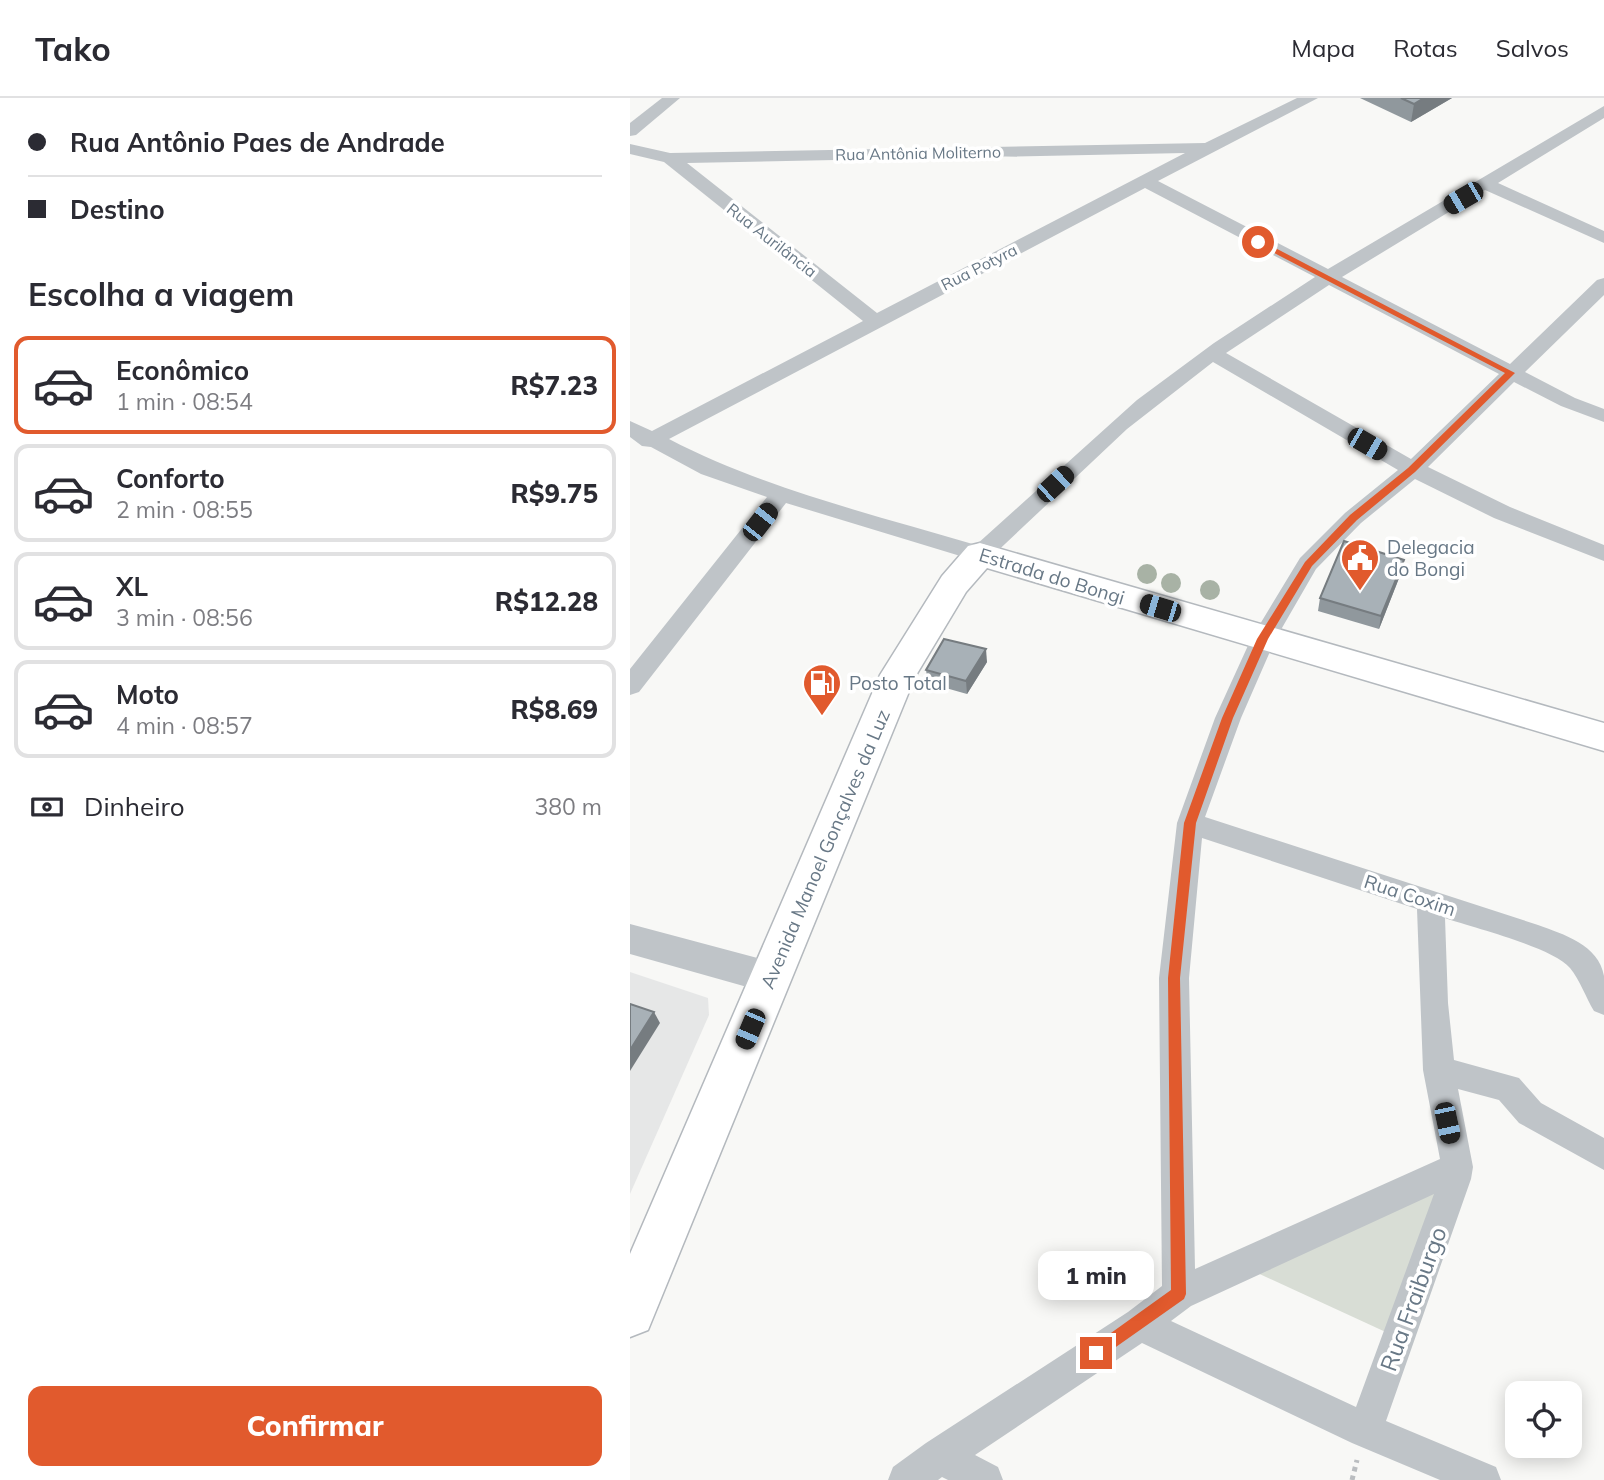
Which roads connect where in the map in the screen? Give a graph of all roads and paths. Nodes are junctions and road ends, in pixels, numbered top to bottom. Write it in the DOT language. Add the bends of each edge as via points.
graph roads {
  1 [pos="671,98"];
  2 [pos="1310,98"];
  3 [pos="1604,111"];
  4 [pos="1581,126"];
  5 [pos="630,131"];
  6 [pos="1604,135"];
  7 [pos="1208,148"];
  8 [pos="630,149"];
  9 [pos="670,158"];
  10 [pos="1146,182"];
  11 [pos="1486,184"];
  12 [pos="1604,238"];
  13 [pos="1325,277"];
  14 [pos="1604,284"];
  15 [pos="875,321"];
  16 [pos="1213,354"];
  17 [pos="1510,373"];
  18 [pos="1604,416"];
  19 [pos="630,428"];
  20 [pos="649,441"];
  21 [pos="1412,470"];
  22 [pos="781,494"];
  23 [pos="1604,553"];
  24 [pos="980,554"];
  25 [pos="1263,639"];
  26 [pos="630,686"];
  27 [pos="1604,737"];
  28 [pos="1190,823"];
  29 [pos="1432,903"];
  30 [pos="630,939"];
  31 [pos="772,978"];
  32 [pos="1604,1002"];
  33 [pos="1438,1070"];
  34 [pos="1604,1155"];
  35 [pos="1457,1167"];
  36 [pos="1179,1294"];
  37 [pos="630,1312"];
  38 [pos="1140,1324"];
  39 [pos="1365,1430"];
  40 [pos="940,1456"];
  41 [pos="906,1480"];
  42 [pos="985,1480"];
  43 [pos="1483,1480"];
  1 -- 5 [label="street"];
  2 -- 7 [label="street, Rua Potyra"];
  3 -- 4 [label="street"];
  4 -- 6 [label="street"];
  4 -- 11 [label="street"];
  7 -- 9 [label="street, Rua Antônia Moliterno"];
  7 -- 10 [label="street, Rua Potyra"];
  8 -- 9 [label="street, Rua Antônia Moliterno"];
  9 -- 15 [label="street, Rua Aurilância"];
  10 -- 13 [label="street"];
  10 -- 15 [label="street, Rua Potyra"];
  11 -- 12 [label="street"];
  11 -- 13 [label="street"];
  13 -- 16 [label="street"];
  13 -- 17 [label="street"];
  14 -- 17 [label="street"];
  15 -- 20 [label="street, Rua Potyra"];
  16 -- 21 [label="street"];
  16 -- 24 [label="street" via="1111,431"];
  17 -- 18 [label="street"];
  17 -- 21 [label="street"];
  19 -- 20 [label="street, Estrada do Bongi"];
  20 -- 22 [label="street, Estrada do Bongi" via="709,469"];
  21 -- 23 [label="street" via="1528,526"];
  21 -- 25 [label="street" via="1353,518 1308,564"];
  22 -- 24 [label="street, Estrada do Bongi"];
  22 -- 26 [label="street"];
  24 -- 25 [label="main road, Estrada do Bongi"];
  24 -- 31 [label="main road, Avenida Manoel Gonçalves da Luz" via="954,584 898,675"];
  25 -- 27 [label="main road, Estrada do Bongi"];
  25 -- 28 [label="street"];
  28 -- 29 [label="street, Rua Coxim"];
  28 -- 36 [label="street" via="1174,978"];
  29 -- 32 [label="street, Rua Coxim" via="1570,951 1581,960"];
  29 -- 33 [label="street" via="1430,957"];
  30 -- 31 [label="street"];
  31 -- 37 [label="main road, Avenida Manoel Gonçalves da Luz"];
  33 -- 34 [label="street" via="1508,1088 1530,1112"];
  33 -- 35 [label="street"];
  35 -- 36 [label="street"];
  35 -- 39 [label="street, Rua Fraiburgo" via="1448,1205"];
  36 -- 38 [label="street"];
  38 -- 39 [label="street"];
  38 -- 40 [label="street"];
  39 -- 43 [label="street"];
  40 -- 41 [label="street"];
  40 -- 42 [label="street"];
}
